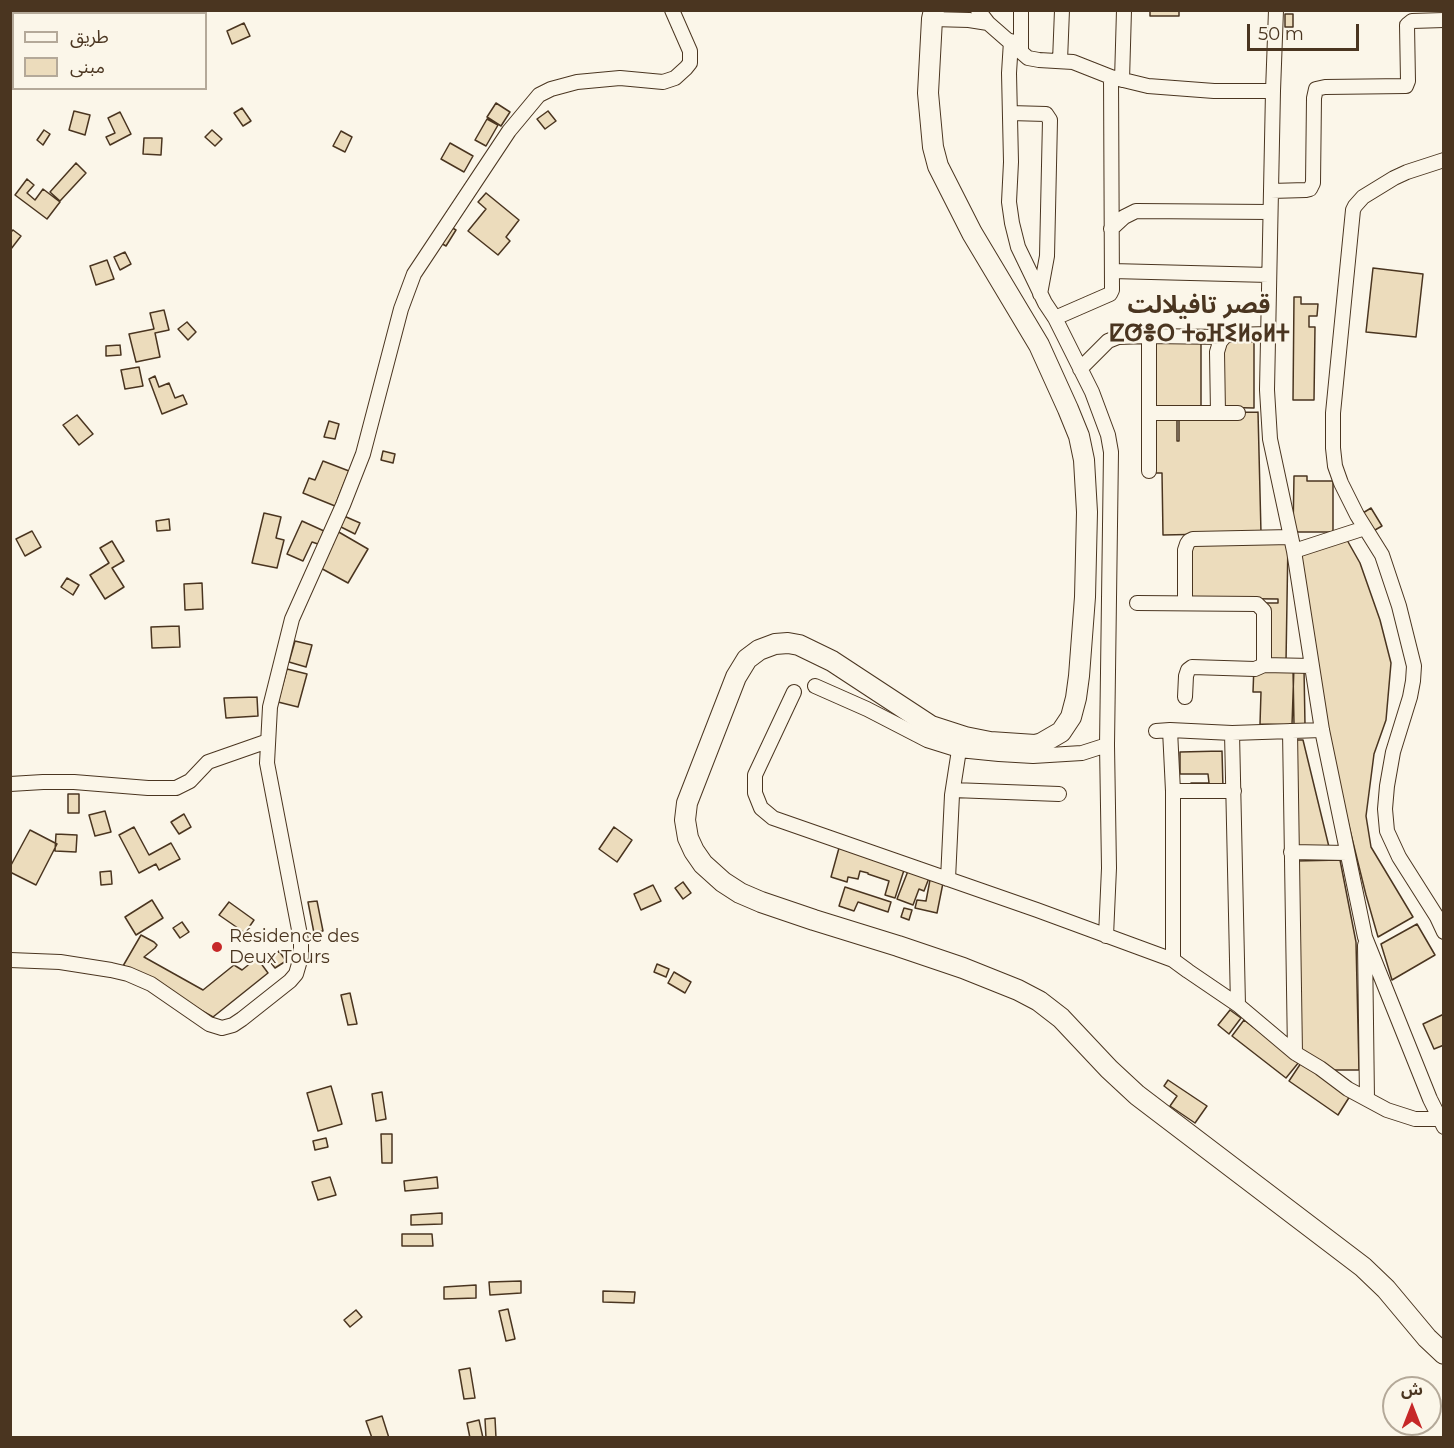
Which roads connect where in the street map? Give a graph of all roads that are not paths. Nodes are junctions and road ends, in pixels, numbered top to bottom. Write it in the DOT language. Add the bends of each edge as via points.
graph roads {
  1 [pos="672,10"];
  2 [pos="978,10"];
  3 [pos="1021,10"];
  4 [pos="1062,10"];
  5 [pos="1124,10"];
  6 [pos="1276,10"];
  7 [pos="933,15"];
  8 [pos="1443,20"];
  9 [pos="988,23"];
  10 [pos="1011,41"];
  11 [pos="1021,52"];
  12 [pos="1060,61"];
  13 [pos="1116,78"];
  14 [pos="1273,91"];
  15 [pos="1010,113"];
  16 [pos="1443,160"];
  17 [pos="1271,191"];
  18 [pos="1270,212"];
  19 [pos="1111,229"];
  20 [pos="1112,271"];
  21 [pos="1269,275"];
  22 [pos="1040,294"];
  23 [pos="1055,318"];
  24 [pos="1268,334"];
  25 [pos="1149,336"];
  26 [pos="1224,337"];
  27 [pos="1080,369"];
  28 [pos="1149,412"];
  29 [pos="1218,413"];
  30 [pos="1238,413"];
  31 [pos="1149,471"];
  32 [pos="1365,528"];
  33 [pos="1292,544"];
  34 [pos="1137,603"];
  35 [pos="1185,603"];
  36 [pos="1264,665"];
  37 [pos="1311,666"];
  38 [pos="815,686"];
  39 [pos="794,692"];
  40 [pos="1185,697"];
  41 [pos="1170,729"];
  42 [pos="1156,730"];
  43 [pos="1322,730"];
  44 [pos="1290,731"];
  45 [pos="1232,733"];
  46 [pos="268,741"];
  47 [pos="1107,745"];
  48 [pos="959,750"];
  49 [pos="10,784"];
  50 [pos="953,790"];
  51 [pos="1173,791"];
  52 [pos="1234,791"];
  53 [pos="1059,794"];
  54 [pos="1291,852"];
  55 [pos="1347,853"];
  56 [pos="948,879"];
  57 [pos="1443,932"];
  58 [pos="1106,936"];
  59 [pos="1365,937"];
  60 [pos="10,960"];
  61 [pos="1173,960"];
  62 [pos="1238,1005"];
  63 [pos="1295,1053"];
  64 [pos="1367,1099"];
  65 [pos="1442,1121"];
  66 [pos="1443,1354"];
  1 -- 46 [label="street" via="690,51 690,63 681,74 663,82 620,78 577,82 539,95 509,131 414,274 363,454 292,619 270,706"];
  2 -- 9 [label="street"];
  3 -- 11 [label="street"];
  4 -- 12 [label="street"];
  5 -- 13 [label="street"];
  6 -- 14 [label="street"];
  7 -- 9 [label="street"];
  7 -- 66 [label="main road" via="928,93 938,166 972,233 1039,345 1079,436 1084,460 1084,607 1071,717 1061,732 1035,745 965,737 931,726 832,661 799,645 775,644 747,659 736,677 687,803 688,838 702,864 750,897 963,968 1040,1001 1137,1095 1363,1267"];
  8 -- 17 [label="street" via="1412,21 1407,25 1406,86 1316,89 1313,183 1306,190"];
  9 -- 10 [label="street"];
  10 -- 11 [label="street"];
  10 -- 15 [label="street"];
  11 -- 12 [label="street" via="1028,58"];
  12 -- 13 [label="street"];
  13 -- 14 [label="street" via="1171,88"];
  13 -- 19 [label="street"];
  14 -- 17 [label="street"];
  15 -- 22 [label="street" via="1012,223 1018,247"];
  15 -- 22 [label="street" via="1046,114 1050,120 1047,256"];
  16 -- 32 [label="street" via="1394,178 1363,197 1353,210 1333,448 1341,483"];
  17 -- 18 [label="street"];
  18 -- 19 [label="street" via="1136,211"];
  18 -- 21 [label="street"];
  19 -- 20 [label="street"];
  20 -- 21 [label="street"];
  20 -- 23 [label="street" via="1110,294"];
  21 -- 24 [label="street"];
  22 -- 23 [label="street"];
  23 -- 27 [label="street"];
  24 -- 26 [label="street"];
  24 -- 33 [label="street" via="1270,439"];
  25 -- 26 [label="street"];
  25 -- 27 [label="street" via="1108,341"];
  25 -- 28 [label="street"];
  26 -- 29 [label="street" via="1217,352"];
  27 -- 47 [label="street" via="1101,416 1111,452"];
  28 -- 29 [label="street"];
  28 -- 31 [label="street"];
  29 -- 30 [label="street"];
  32 -- 33 [label="street"];
  32 -- 57 [label="street" via="1382,555 1414,666 1387,786 1387,831"];
  33 -- 35 [label="street" via="1189,541 1185,550"];
  33 -- 37 [label="street"];
  34 -- 35 [label="street"];
  35 -- 36 [label="street" via="1257,604 1264,611"];
  36 -- 37 [label="street"];
  36 -- 40 [label="street" via="1255,669 1192,667 1186,676"];
  37 -- 43 [label="street"];
  38 -- 48 [label="street" via="927,740"];
  39 -- 56 [label="street" via="755,775 755,793 761,808 772,818"];
  41 -- 42 [label="street"];
  41 -- 45 [label="street"];
  41 -- 51 [label="street"];
  43 -- 44 [label="street"];
  43 -- 55 [label="street"];
  44 -- 45 [label="street"];
  44 -- 54 [label="street"];
  45 -- 52 [label="street"];
  46 -- 49 [label="street" via="208,762 190,781 176,788 74,782"];
  46 -- 60 [label="street" via="267,764 301,940 299,967 290,981 233,1025 222,1028 209,1024 151,984 128,974 60,962"];
  47 -- 48 [label="street" via="1082,753 1033,756"];
  47 -- 58 [label="street" via="1110,868"];
  48 -- 50 [label="street"];
  50 -- 53 [label="street"];
  50 -- 56 [label="street"];
  51 -- 52 [label="street"];
  51 -- 61 [label="street"];
  52 -- 62 [label="street"];
  54 -- 55 [label="street"];
  54 -- 63 [label="street"];
  55 -- 59 [label="street"];
  56 -- 58 [label="street"];
  58 -- 61 [label="street"];
  59 -- 64 [label="street"];
  59 -- 65 [label="street"];
  61 -- 62 [label="street"];
  62 -- 63 [label="street"];
  63 -- 64 [label="street"];
  64 -- 65 [label="street" via="1415,1119"];
}
